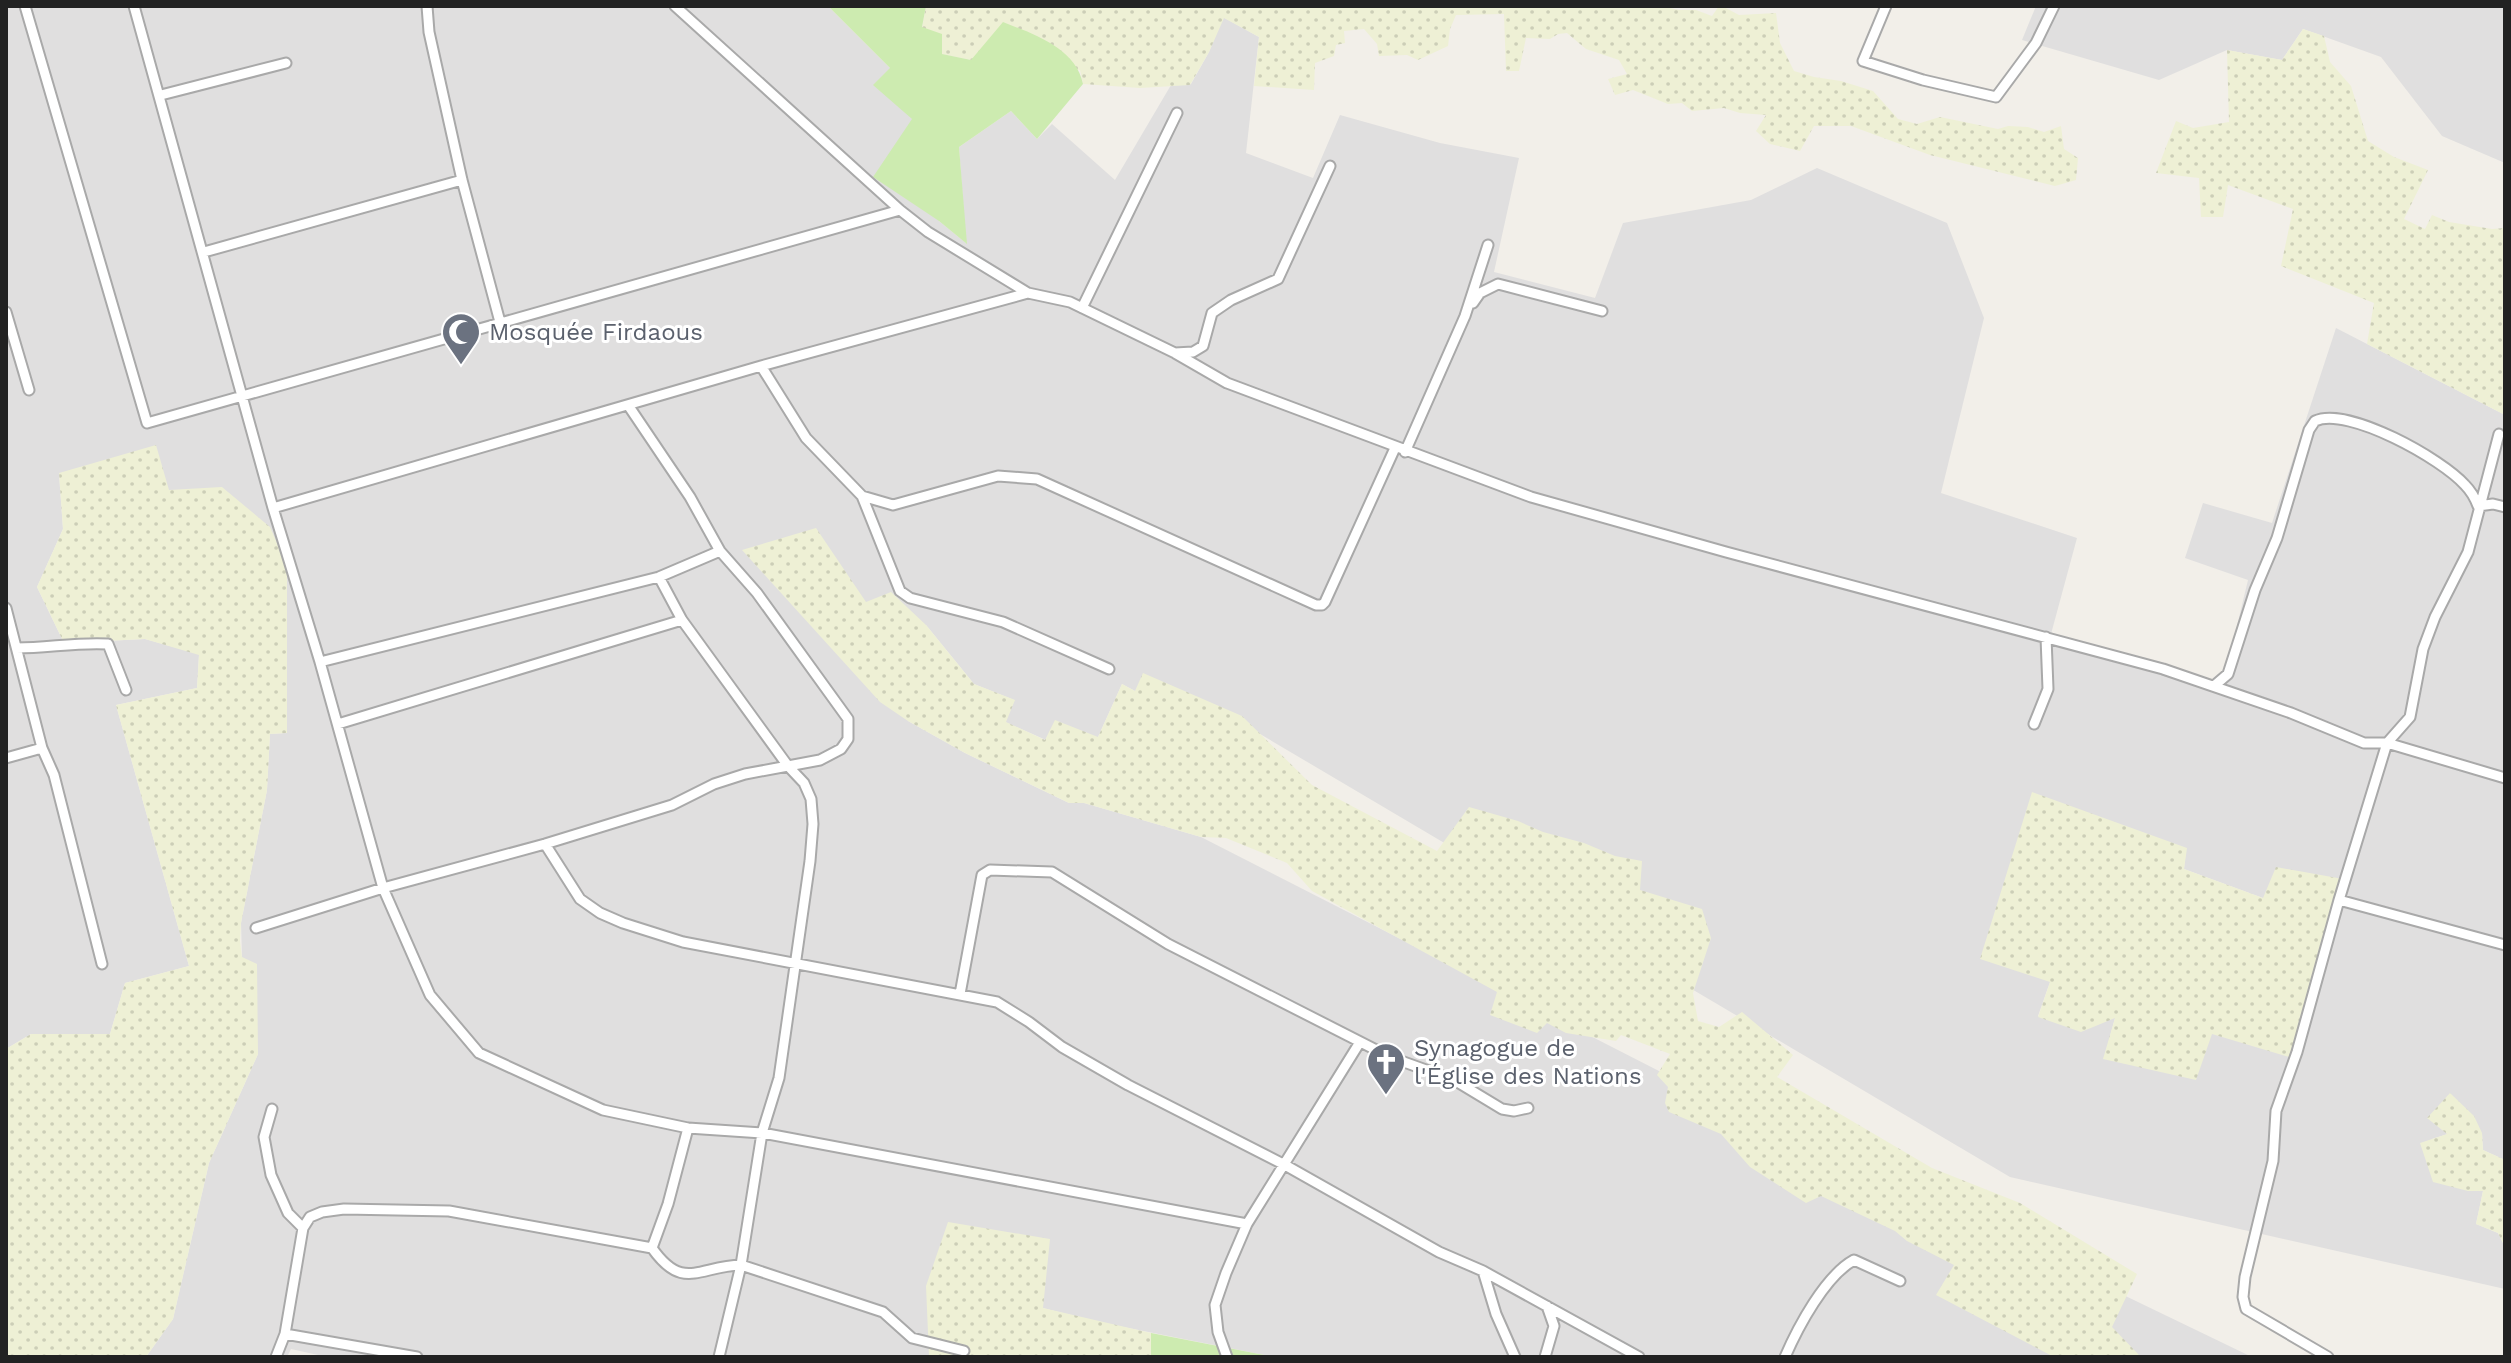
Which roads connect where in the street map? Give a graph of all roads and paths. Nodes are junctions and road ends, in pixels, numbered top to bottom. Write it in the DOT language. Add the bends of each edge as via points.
graph roads {
  1 [pos="25,6"];
  2 [pos="134,6"];
  3 [pos="427,6"];
  4 [pos="675,6"];
  5 [pos="1886,6"];
  6 [pos="2054,6"];
  7 [pos="286,63"];
  8 [pos="161,95"];
  9 [pos="1177,113"];
  10 [pos="1330,166"];
  11 [pos="462,180"];
  12 [pos="900,210"];
  13 [pos="1488,245"];
  14 [pos="204,252"];
  15 [pos="1028,293"];
  16 [pos="1082,308"];
  17 [pos="1602,311"];
  18 [pos="6,312"];
  19 [pos="1465,316"];
  20 [pos="500,322"];
  21 [pos="1175,353"];
  22 [pos="761,366"];
  23 [pos="29,390"];
  24 [pos="242,394"];
  25 [pos="628,405"];
  26 [pos="2499,434"];
  27 [pos="1400,450"];
  28 [pos="862,496"];
  29 [pos="2478,506"];
  30 [pos="2505,507"];
  31 [pos="273,508"];
  32 [pos="720,551"];
  33 [pos="659,577"];
  34 [pos="6,608"];
  35 [pos="682,620"];
  36 [pos="2046,637"];
  37 [pos="17,648"];
  38 [pos="320,662"];
  39 [pos="1109,669"];
  40 [pos="2214,686"];
  41 [pos="126,690"];
  42 [pos="338,724"];
  43 [pos="2034,724"];
  44 [pos="2387,743"];
  45 [pos="42,748"];
  46 [pos="6,758"];
  47 [pos="788,766"];
  48 [pos="2505,778"];
  49 [pos="545,844"];
  50 [pos="383,888"];
  51 [pos="2339,900"];
  52 [pos="256,928"];
  53 [pos="2505,945"];
  54 [pos="794,962"];
  55 [pos="102,964"];
  56 [pos="960,994"];
  57 [pos="1360,1042"];
  58 [pos="1528,1108"];
  59 [pos="272,1109"];
  60 [pos="688,1128"];
  61 [pos="762,1133"];
  62 [pos="1285,1165"];
  63 [pos="1247,1224"];
  64 [pos="303,1228"];
  65 [pos="652,1248"];
  66 [pos="741,1265"];
  67 [pos="1483,1271"];
  68 [pos="1900,1281"];
  69 [pos="1547,1306"];
  70 [pos="285,1334"];
  71 [pos="964,1351"];
  72 [pos="391,1354"];
  73 [pos="276,1357"];
  74 [pos="417,1357"];
  75 [pos="719,1357"];
  76 [pos="1227,1357"];
  77 [pos="1515,1357"];
  78 [pos="1545,1357"];
  79 [pos="1639,1357"];
  80 [pos="1785,1357"];
  81 [pos="2328,1357"];
  1 -- 24 [label="street" via="147,423"];
  2 -- 8 [label="street"];
  3 -- 11 [label="street"];
  4 -- 12 [label="street"];
  5 -- 6 [label="street" via="1863,61 1996,97 2036,43"];
  7 -- 8 [label="street"];
  8 -- 14 [label="street"];
  9 -- 16 [label="street"];
  10 -- 21 [label="street" via="1278,279 1212,313 1203,346"];
  11 -- 14 [label="street"];
  11 -- 20 [label="street"];
  12 -- 15 [label="street"];
  12 -- 20 [label="street"];
  13 -- 19 [label="street"];
  14 -- 24 [label="street"];
  15 -- 16 [label="street"];
  15 -- 22 [label="street"];
  16 -- 21 [label="street"];
  17 -- 19 [label="street" via="1498,284 1480,293"];
  18 -- 23 [label="street"];
  19 -- 27 [label="street"];
  20 -- 24 [label="street"];
  21 -- 27 [label="street" via="1227,383"];
  22 -- 25 [label="street"];
  22 -- 28 [label="street" via="806,438"];
  24 -- 31 [label="street"];
  25 -- 31 [label="street"];
  25 -- 32 [label="street"];
  26 -- 29 [label="street"];
  27 -- 28 [label="street" via="1322,605 1037,479 998,476 893,505"];
  27 -- 36 [label="street" via="1546,502"];
  28 -- 39 [label="street" via="900,591 1003,622"];
  29 -- 30 [label="street"];
  29 -- 40 [label="street" via="2465,484 2423,452 2352,421 2315,421 2228,674"];
  29 -- 44 [label="street" via="2468,552 2423,649 2410,717"];
  31 -- 38 [label="street"];
  32 -- 33 [label="street"];
  32 -- 47 [label="street" via="848,719 848,739 841,749 820,760"];
  33 -- 35 [label="street"];
  33 -- 38 [label="street"];
  34 -- 37 [label="street"];
  35 -- 42 [label="street"];
  35 -- 47 [label="street"];
  36 -- 40 [label="street"];
  36 -- 43 [label="street" via="2048,689"];
  37 -- 41 [label="street" via="108,644"];
  37 -- 45 [label="street"];
  38 -- 42 [label="street"];
  40 -- 44 [label="street" via="2364,743"];
  42 -- 50 [label="street"];
  44 -- 48 [label="street"];
  44 -- 51 [label="street"];
  45 -- 46 [label="street"];
  45 -- 55 [label="street" via="54,775"];
  47 -- 49 [label="street" via="745,774 672,805"];
  47 -- 54 [label="street" via="811,799 813,824"];
  49 -- 50 [label="street"];
  49 -- 54 [label="street" via="580,899 600,913 683,942"];
  50 -- 52 [label="street"];
  50 -- 60 [label="street" via="430,995 479,1053 603,1110"];
  51 -- 53 [label="street"];
  51 -- 81 [label="street" via="2276,1111 2273,1161 2243,1297 2246,1309"];
  54 -- 56 [label="street"];
  54 -- 61 [label="street" via="779,1078"];
  56 -- 57 [label="street" via="982,875 990,870 1052,872 1168,944"];
  56 -- 62 [label="street" via="997,1002 1128,1085"];
  57 -- 58 [label="street" via="1454,1080 1502,1109"];
  57 -- 62 [label="street"];
  59 -- 64 [label="street" via="264,1137 271,1175 288,1213"];
  60 -- 61 [label="street"];
  60 -- 65 [label="street"];
  61 -- 63 [label="street"];
  61 -- 66 [label="street"];
  62 -- 63 [label="street"];
  62 -- 67 [label="street" via="1439,1252"];
  63 -- 76 [label="street" via="1215,1305"];
  64 -- 65 [label="street" via="310,1217 344,1209 449,1211"];
  64 -- 70 [label="street"];
  65 -- 66 [label="street" via="666,1268 683,1273"];
  66 -- 71 [label="street" via="883,1312 912,1338"];
  66 -- 75 [label="street"];
  67 -- 69 [label="street"];
  67 -- 77 [label="street"];
  68 -- 80 [label="street" via="1854,1260 1842,1266 1796,1331"];
  69 -- 78 [label="street" via="1554,1326"];
  69 -- 79 [label="street"];
  70 -- 72 [label="street"];
  70 -- 73 [label="street"];
  72 -- 74 [label="street"];
}
